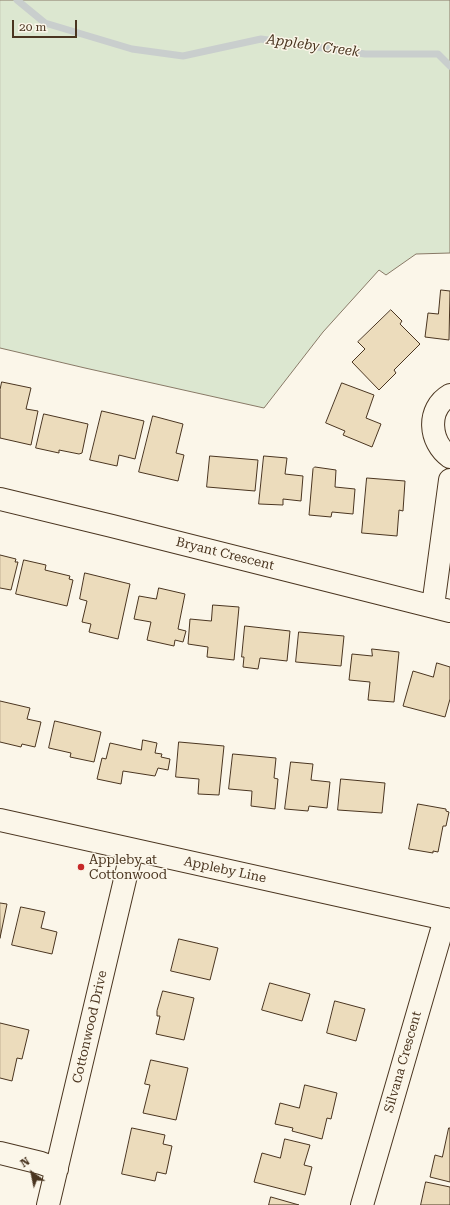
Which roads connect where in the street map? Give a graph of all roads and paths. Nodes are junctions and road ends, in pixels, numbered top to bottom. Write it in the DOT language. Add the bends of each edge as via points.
graph roads {
  1 [pos="450,395"];
  2 [pos="450,457"];
  3 [pos="450,480"];
  4 [pos="0,499"];
  5 [pos="442,609"];
  6 [pos="0,820"];
  7 [pos="132,850"];
  8 [pos="447,920"];
  9 [pos="0,1153"];
  10 [pos="56,1169"];
  11 [pos="48,1205"];
  12 [pos="362,1205"];
  1 -- 2 [label="street" via="438,406 433,417 436,442"];
  3 -- 5 [label="street"];
  4 -- 5 [label="street, Bryant Crescent"];
  6 -- 7 [label="street, Appleby Line"];
  7 -- 8 [label="street, Appleby Line"];
  7 -- 10 [label="street, Cottonwood Drive"];
  8 -- 12 [label="street, Silvana Crescent"];
  9 -- 10 [label="street"];
  10 -- 11 [label="street, Cottonwood Drive"];
}
